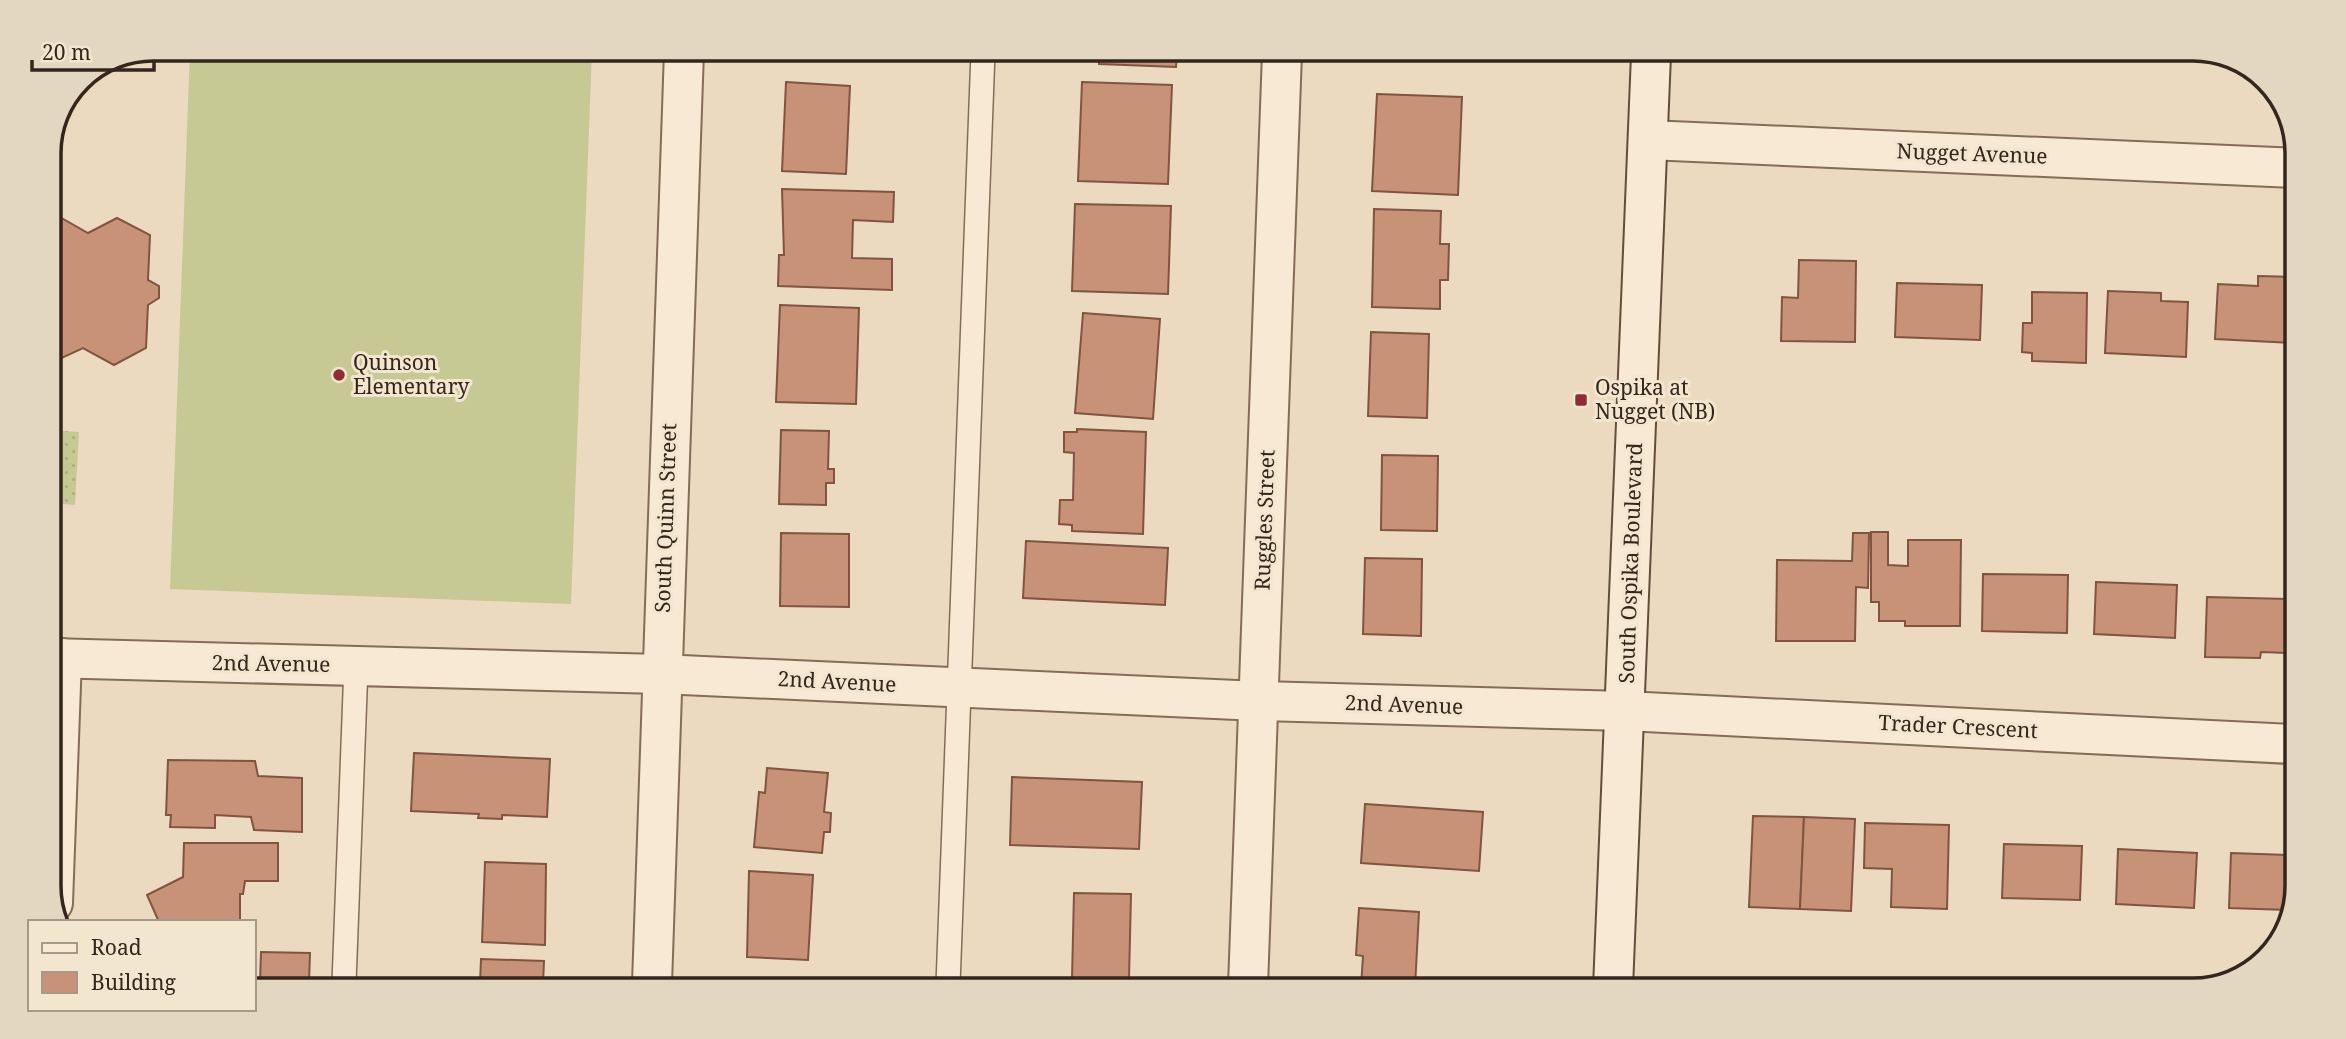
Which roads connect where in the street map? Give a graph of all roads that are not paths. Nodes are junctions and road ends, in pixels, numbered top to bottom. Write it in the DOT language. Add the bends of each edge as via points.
graph roads {
  1 [pos="684,61"];
  2 [pos="983,61"];
  3 [pos="1282,61"];
  4 [pos="1651,61"];
  5 [pos="1648,140"];
  6 [pos="2285,167"];
  7 [pos="61,658"];
  8 [pos="356,666"];
  9 [pos="660,674"];
  10 [pos="960,688"];
  11 [pos="1259,701"];
  12 [pos="1625,712"];
  13 [pos="2285,744"];
  14 [pos="344,978"];
  15 [pos="652,978"];
  16 [pos="948,978"];
  17 [pos="1248,978"];
  18 [pos="1613,978"];
  1 -- 9 [label="street, South Quinn Street"];
  2 -- 10 [label="lane"];
  3 -- 11 [label="street, Ruggles Street"];
  4 -- 5 [label="street, South Ospika Boulevard"];
  5 -- 6 [label="street, Nugget Avenue"];
  5 -- 12 [label="street, South Ospika Boulevard"];
  7 -- 8 [label="street, 2nd Avenue"];
  8 -- 9 [label="street, 2nd Avenue"];
  8 -- 14 [label="lane"];
  9 -- 10 [label="street, 2nd Avenue"];
  9 -- 15 [label="street, South Quinn Street"];
  10 -- 11 [label="street, 2nd Avenue"];
  10 -- 16 [label="lane"];
  11 -- 12 [label="street, 2nd Avenue"];
  11 -- 17 [label="street, Ruggles Street"];
  12 -- 13 [label="street, Trader Crescent"];
  12 -- 18 [label="street, South Ospika Boulevard"];
}
